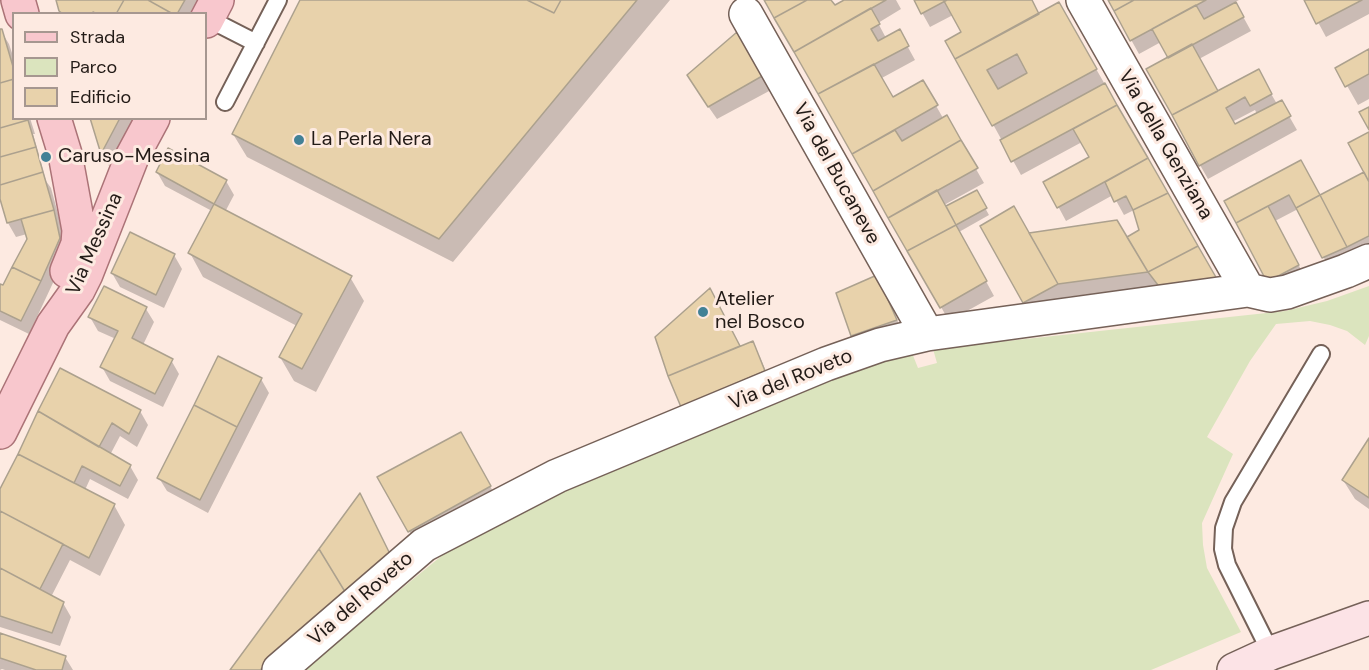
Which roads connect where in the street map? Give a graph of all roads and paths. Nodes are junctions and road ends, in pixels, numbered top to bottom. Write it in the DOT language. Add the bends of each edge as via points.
graph roads {
  1 [pos="278,0"];
  2 [pos="1083,0"];
  3 [pos="210,13"];
  4 [pos="746,14"];
  5 [pos="256,43"];
  6 [pos="225,102"];
  7 [pos="55,120"];
  8 [pos="152,120"];
  9 [pos="64,154"];
  10 [pos="132,157"];
  11 [pos="1369,261"];
  12 [pos="1248,290"];
  13 [pos="53,325"];
  14 [pos="927,334"];
  15 [pos="1321,354"];
  16 [pos="0,432"];
  17 [pos="1369,618"];
  18 [pos="1271,653"];
  19 [pos="279,670"];
  20 [pos="1234,670"];
  1 -- 5 [label="lane"];
  2 -- 12 [label="street, Via della Genziana"];
  3 -- 5 [label="lane"];
  4 -- 14 [label="street, Via del Bucaneve"];
  5 -- 6 [label="lane"];
  7 -- 9 [label="main road"];
  8 -- 10 [label="main road, Via Messina"];
  9 -- 10 [label="main road" via="90,182 98,183 107,181"];
  9 -- 13 [label="main road" via="78,244 62,283"];
  10 -- 13 [label="main road, Via Messina" via="86,274"];
  11 -- 12 [label="street, Via del Roveto" via="1287,292 1270,295"];
  12 -- 14 [label="street, Via del Roveto"];
  13 -- 16 [label="main road, Via Messina"];
  14 -- 19 [label="street, Via del Roveto" via="826,364 547,481 424,545"];
  15 -- 18 [label="lane" via="1233,502 1224,528 1227,565"];
  17 -- 18 [label="main road"];
  18 -- 20 [label="main road"];
}
